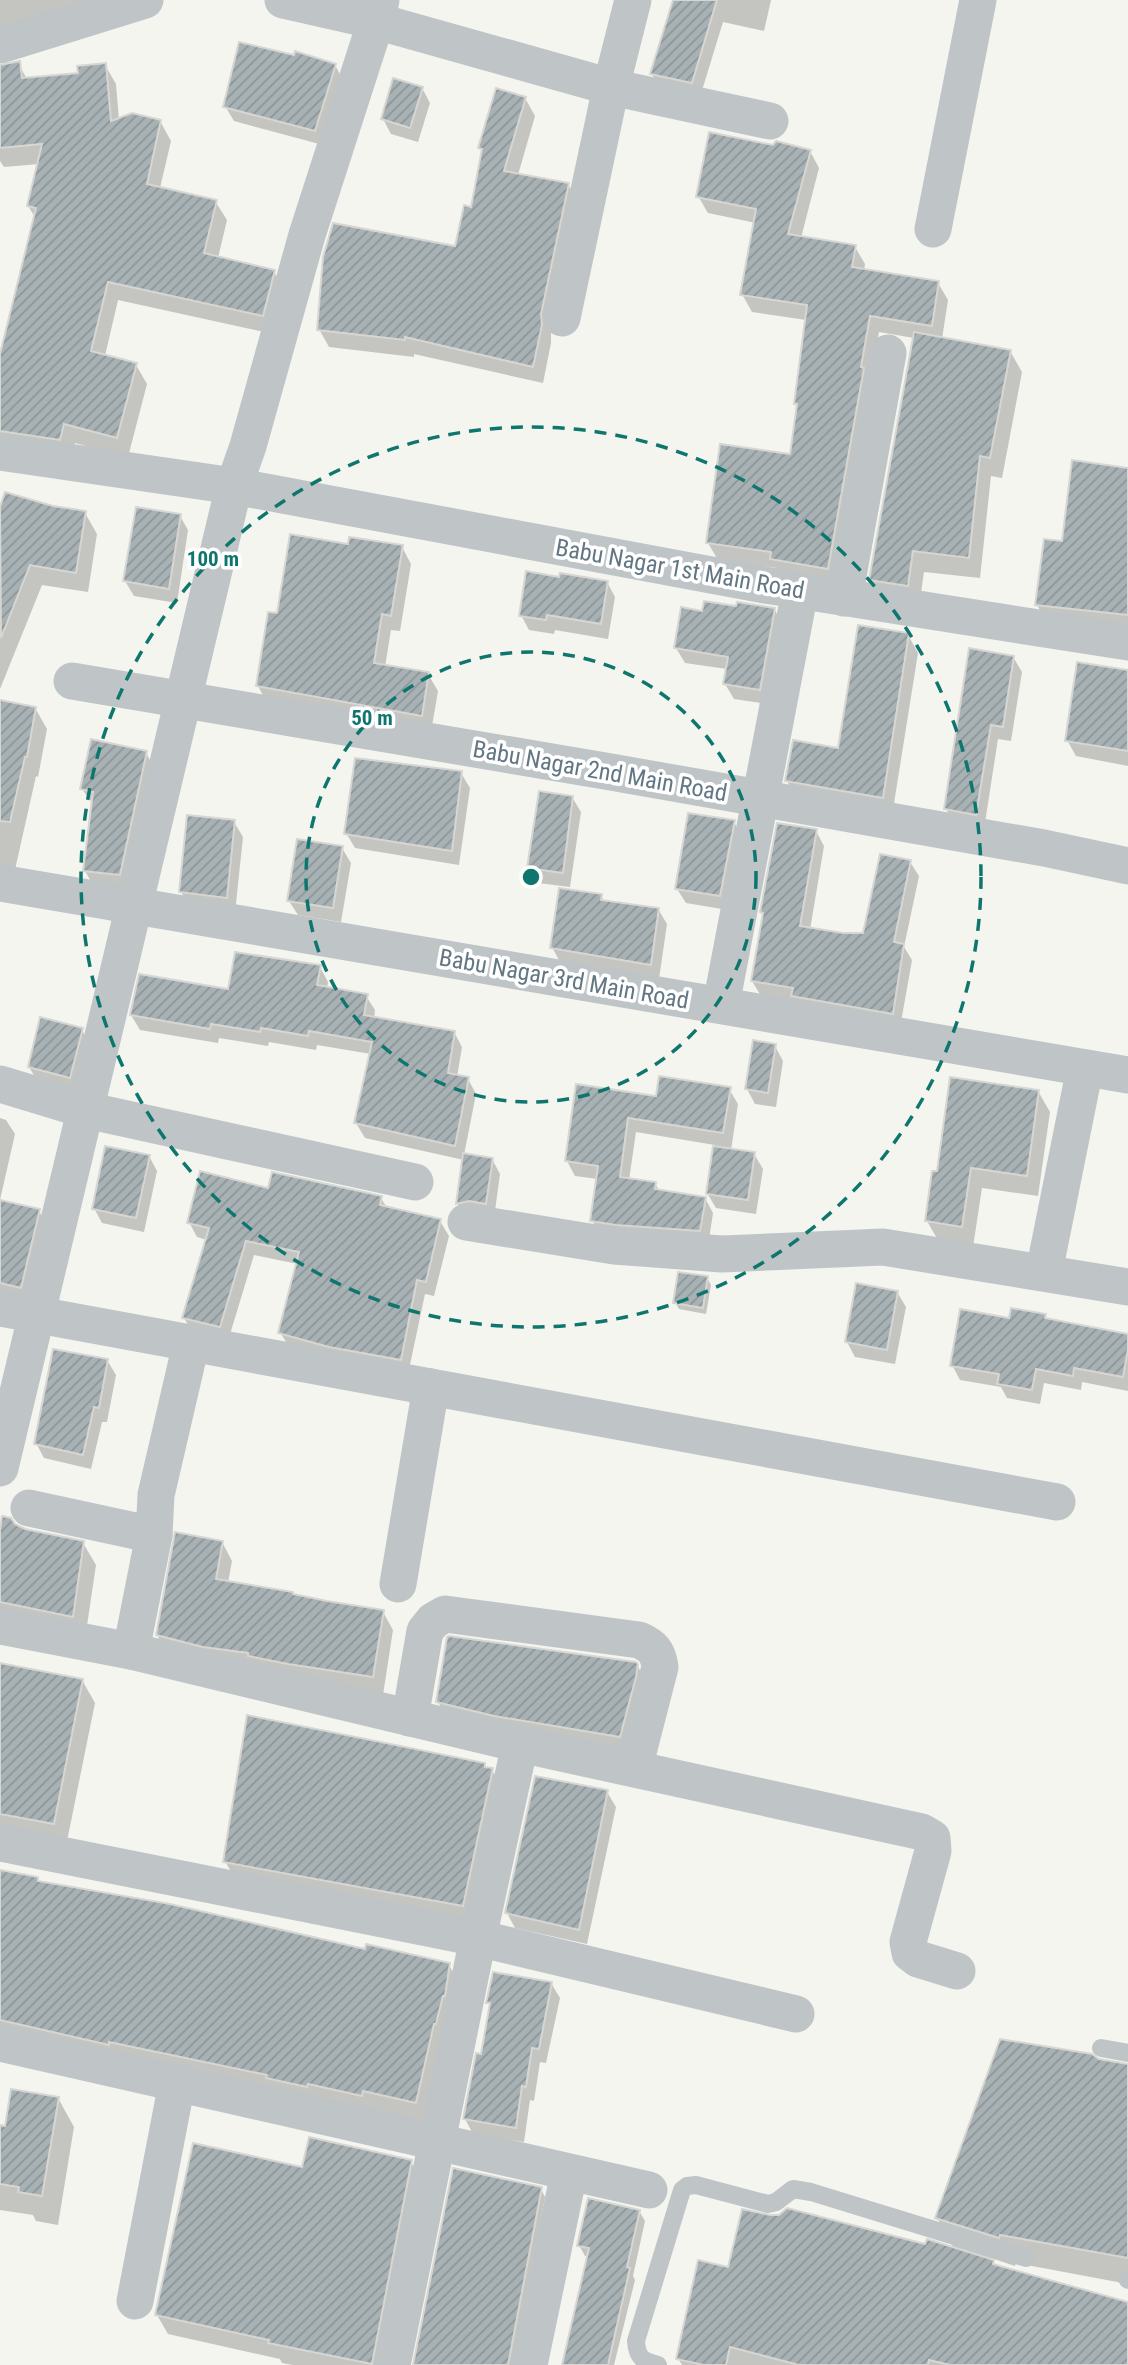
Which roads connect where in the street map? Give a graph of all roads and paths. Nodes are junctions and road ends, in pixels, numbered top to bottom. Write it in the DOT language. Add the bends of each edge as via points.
graph roads {
  1 [pos="145,0"];
  2 [pos="282,0"];
  3 [pos="633,0"];
  4 [pos="978,0"];
  5 [pos="378,11"];
  6 [pos="0,44"];
  7 [pos="611,87"];
  8 [pos="770,121"];
  9 [pos="933,229"];
  10 [pos="562,318"];
  11 [pos="888,353"];
  12 [pos="0,452"];
  13 [pos="234,486"];
  14 [pos="800,591"];
  15 [pos="844,598"];
  16 [pos="1128,642"];
  17 [pos="72,681"];
  18 [pos="184,699"];
  19 [pos="762,799"];
  20 [pos="1128,866"];
  21 [pos="0,883"];
  22 [pos="135,906"];
  23 [pos="721,1006"];
  24 [pos="1085,1068"];
  25 [pos="1128,1075"];
  26 [pos="0,1084"];
  27 [pos="86,1110"];
  28 [pos="415,1182"];
  29 [pos="466,1222"];
  30 [pos="1044,1272"];
  31 [pos="1128,1287"];
  32 [pos="0,1308"];
  33 [pos="38,1315"];
  34 [pos="191,1344"];
  35 [pos="431,1387"];
  36 [pos="0,1468"];
  37 [pos="1057,1502"];
  38 [pos="29,1508"];
  39 [pos="154,1535"];
  40 [pos="398,1584"];
  41 [pos="0,1626"];
  42 [pos="131,1651"];
  43 [pos="410,1718"];
  44 [pos="520,1744"];
  45 [pos="634,1769"];
  46 [pos="0,1843"];
  47 [pos="478,1938"];
  48 [pos="957,1971"];
  49 [pos="796,2014"];
  50 [pos="0,2043"];
  51 [pos="1101,2048"];
  52 [pos="1128,2053"];
  53 [pos="177,2083"];
  54 [pos="438,2142"];
  55 [pos="569,2173"];
  56 [pos="649,2190"];
  57 [pos="1026,2258"];
  58 [pos="135,2301"];
  59 [pos="392,2365"];
  60 [pos="529,2365"];
  61 [pos="658,2365"];
  1 -- 6 [label="street"];
  2 -- 5 [label="street"];
  3 -- 7 [label="street"];
  4 -- 9 [label="street"];
  5 -- 7 [label="street"];
  5 -- 13 [label="street"];
  7 -- 8 [label="street"];
  7 -- 10 [label="street"];
  11 -- 15 [label="street"];
  12 -- 13 [label="street, Babu Nagar 1st Main Road"];
  13 -- 14 [label="street, Babu Nagar 1st Main Road"];
  13 -- 18 [label="street"];
  14 -- 15 [label="street, Babu Nagar 1st Main Road"];
  14 -- 19 [label="street"];
  15 -- 16 [label="street, Babu Nagar 1st Main Road"];
  17 -- 18 [label="street, Babu Nagar 2nd Main Road"];
  18 -- 19 [label="street, Babu Nagar 2nd Main Road"];
  18 -- 22 [label="street"];
  19 -- 20 [label="street, Babu Nagar 2nd Main Road"];
  19 -- 23 [label="street"];
  21 -- 22 [label="street, Babu Nagar 3rd Main Road"];
  22 -- 23 [label="street, Babu Nagar 3rd Main Road"];
  22 -- 27 [label="street"];
  23 -- 24 [label="street, Babu Nagar 3rd Main Road"];
  24 -- 25 [label="street, Babu Nagar 3rd Main Road"];
  24 -- 30 [label="street"];
  26 -- 27 [label="street"];
  27 -- 28 [label="street"];
  27 -- 33 [label="street"];
  29 -- 30 [label="street" via="614,1246 722,1254 883,1247"];
  30 -- 31 [label="street"];
  32 -- 33 [label="street"];
  33 -- 34 [label="street"];
  33 -- 36 [label="street"];
  34 -- 35 [label="street"];
  34 -- 39 [label="street" via="156,1495"];
  35 -- 37 [label="street"];
  35 -- 40 [label="street"];
  38 -- 39 [label="street"];
  39 -- 42 [label="street"];
  41 -- 42 [label="street"];
  42 -- 43 [label="street"];
  43 -- 44 [label="street"];
  43 -- 45 [label="street" via="425,1631 445,1614 639,1640 658,1655 660,1667"];
  44 -- 45 [label="street"];
  44 -- 47 [label="street"];
  45 -- 48 [label="street" via="922,1832 932,1838 933,1851 908,1942 910,1953"];
  46 -- 47 [label="street"];
  47 -- 49 [label="street"];
  47 -- 54 [label="street"];
  50 -- 53 [label="street"];
  51 -- 52 [label="lane"];
  53 -- 54 [label="street"];
  53 -- 58 [label="street"];
  54 -- 55 [label="street"];
  54 -- 59 [label="street"];
  55 -- 56 [label="street"];
  55 -- 60 [label="street"];
  57 -- 61 [label="lane" via="811,2192 793,2189 768,2204 687,2186 636,2341 643,2361"];
}
